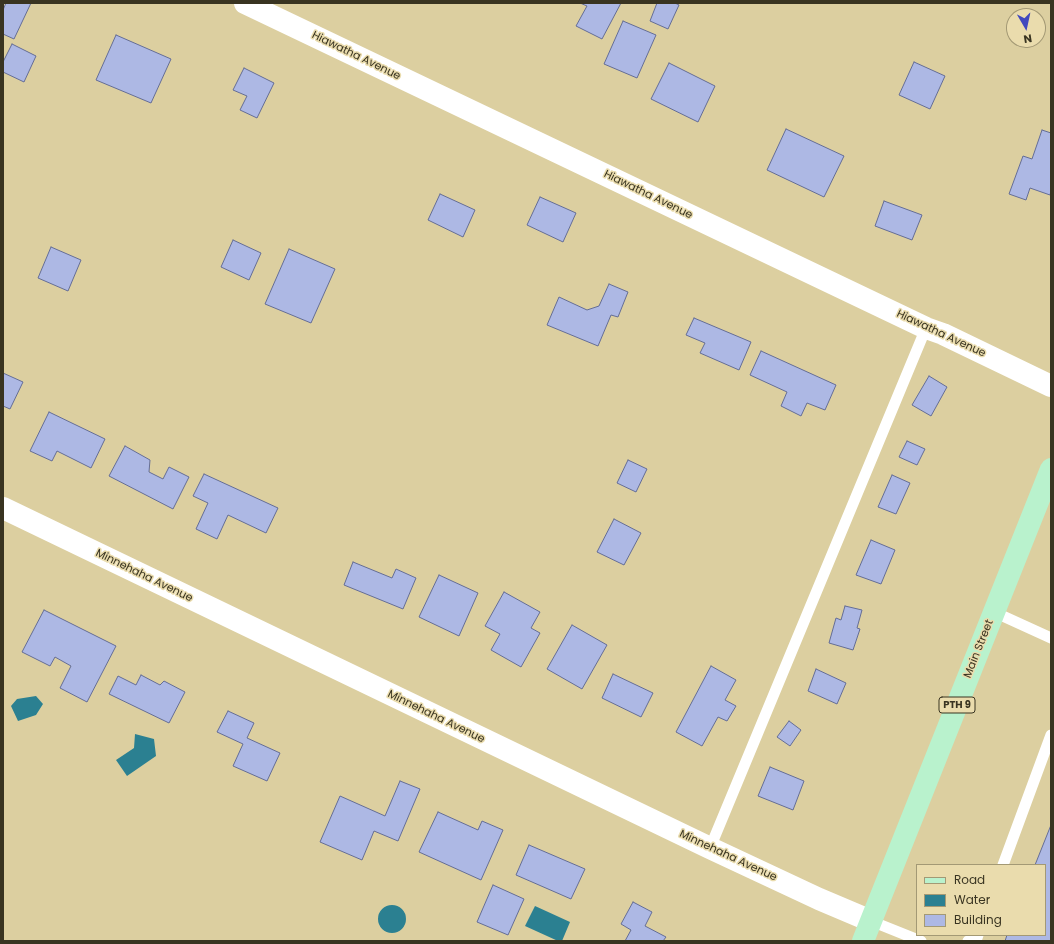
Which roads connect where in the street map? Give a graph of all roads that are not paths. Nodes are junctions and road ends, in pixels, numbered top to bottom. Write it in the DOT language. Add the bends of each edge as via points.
graph roads {
  1 [pos="245,3"];
  2 [pos="926,328"];
  3 [pos="1051,386"];
  4 [pos="1051,469"];
  5 [pos="3,508"];
  6 [pos="994,612"];
  7 [pos="1051,638"];
  8 [pos="1051,735"];
  9 [pos="710,848"];
  10 [pos="1003,864"];
  11 [pos="871,921"];
  12 [pos="977,936"];
  13 [pos="863,941"];
  14 [pos="921,941"];
  15 [pos="968,941"];
  1 -- 2 [label="street, Hiawatha Avenue"];
  2 -- 3 [label="street, Hiawatha Avenue"];
  2 -- 9 [label="lane"];
  4 -- 6 [label="main road, Main Street / PTH 9"];
  5 -- 9 [label="street, Minnehaha Avenue"];
  6 -- 7 [label="lane"];
  6 -- 11 [label="main road, Main Street / PTH 9"];
  8 -- 10 [label="lane"];
  9 -- 11 [label="street, Minnehaha Avenue"];
  11 -- 13 [label="main road, Main Street / PTH 9"];
  11 -- 14 [label="lane"];
  12 -- 15 [label="lane"];
}
